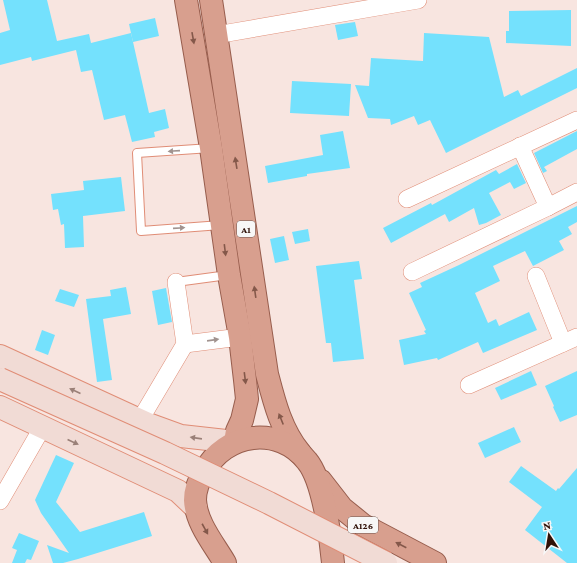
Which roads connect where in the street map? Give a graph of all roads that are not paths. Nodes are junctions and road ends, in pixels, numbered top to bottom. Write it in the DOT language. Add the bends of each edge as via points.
graph roads {
  1 [pos="186,0"];
  2 [pos="211,0"];
  3 [pos="418,0"];
  4 [pos="216,35"];
  5 [pos="577,120"];
  6 [pos="520,146"];
  7 [pos="212,148"];
  8 [pos="577,192"];
  9 [pos="407,199"];
  10 [pos="548,207"];
  11 [pos="222,225"];
  12 [pos="412,272"];
  13 [pos="229,275"];
  14 [pos="536,276"];
  15 [pos="176,282"];
  16 [pos="240,336"];
  17 [pos="570,340"];
  18 [pos="185,344"];
  19 [pos="0,356"];
  20 [pos="0,379"];
  21 [pos="469,385"];
  22 [pos="0,408"];
  23 [pos="140,420"];
  24 [pos="42,428"];
  25 [pos="235,442"];
  26 [pos="305,458"];
  27 [pos="0,501"];
  28 [pos="196,508"];
  29 [pos="225,563"];
  30 [pos="333,563"];
  31 [pos="386,563"];
  32 [pos="436,563"];
  1 -- 7 [label="highway, A1, one-way"];
  2 -- 4 [label="highway, A1"];
  3 -- 4 [label="street"];
  26 -- 4 [label="highway, A1, one-way" via="290,440 281,421 267,374"];
  5 -- 6 [label="street"];
  6 -- 9 [label="street"];
  6 -- 10 [label="street"];
  7 -- 11 [label="highway, A1"];
  7 -- 11 [label="lane, one-way" via="137,153 140,231"];
  8 -- 10 [label="street"];
  10 -- 12 [label="street"];
  11 -- 13 [label="highway, A1, one-way"];
  13 -- 15 [label="lane"];
  13 -- 16 [label="highway, A1"];
  14 -- 17 [label="street"];
  15 -- 18 [label="street"];
  18 -- 16 [label="street, one-way"];
  16 -- 25 [label="highway, A1, one-way" via="247,399"];
  17 -- 21 [label="street"];
  18 -- 23 [label="street"];
  23 -- 19 [label="main road, one-way"];
  20 -- 31 [label="main road, bridge" via="165,453"];
  22 -- 24 [label="main road"];
  25 -- 23 [label="main road, one-way" via="172,434"];
  24 -- 27 [label="street"];
  24 -- 28 [label="main road, one-way" via="178,491"];
  25 -- 26 [label="highway" via="268,437 286,443"];
  25 -- 28 [label="highway" via="219,452 206,466 197,489"];
  26 -- 30 [label="highway" via="317,482 325,511"];
  32 -- 26 [label="highway, A126, one-way" via="370,530 352,517 331,495"];
  28 -- 29 [label="highway, one-way" via="203,526"];
}
